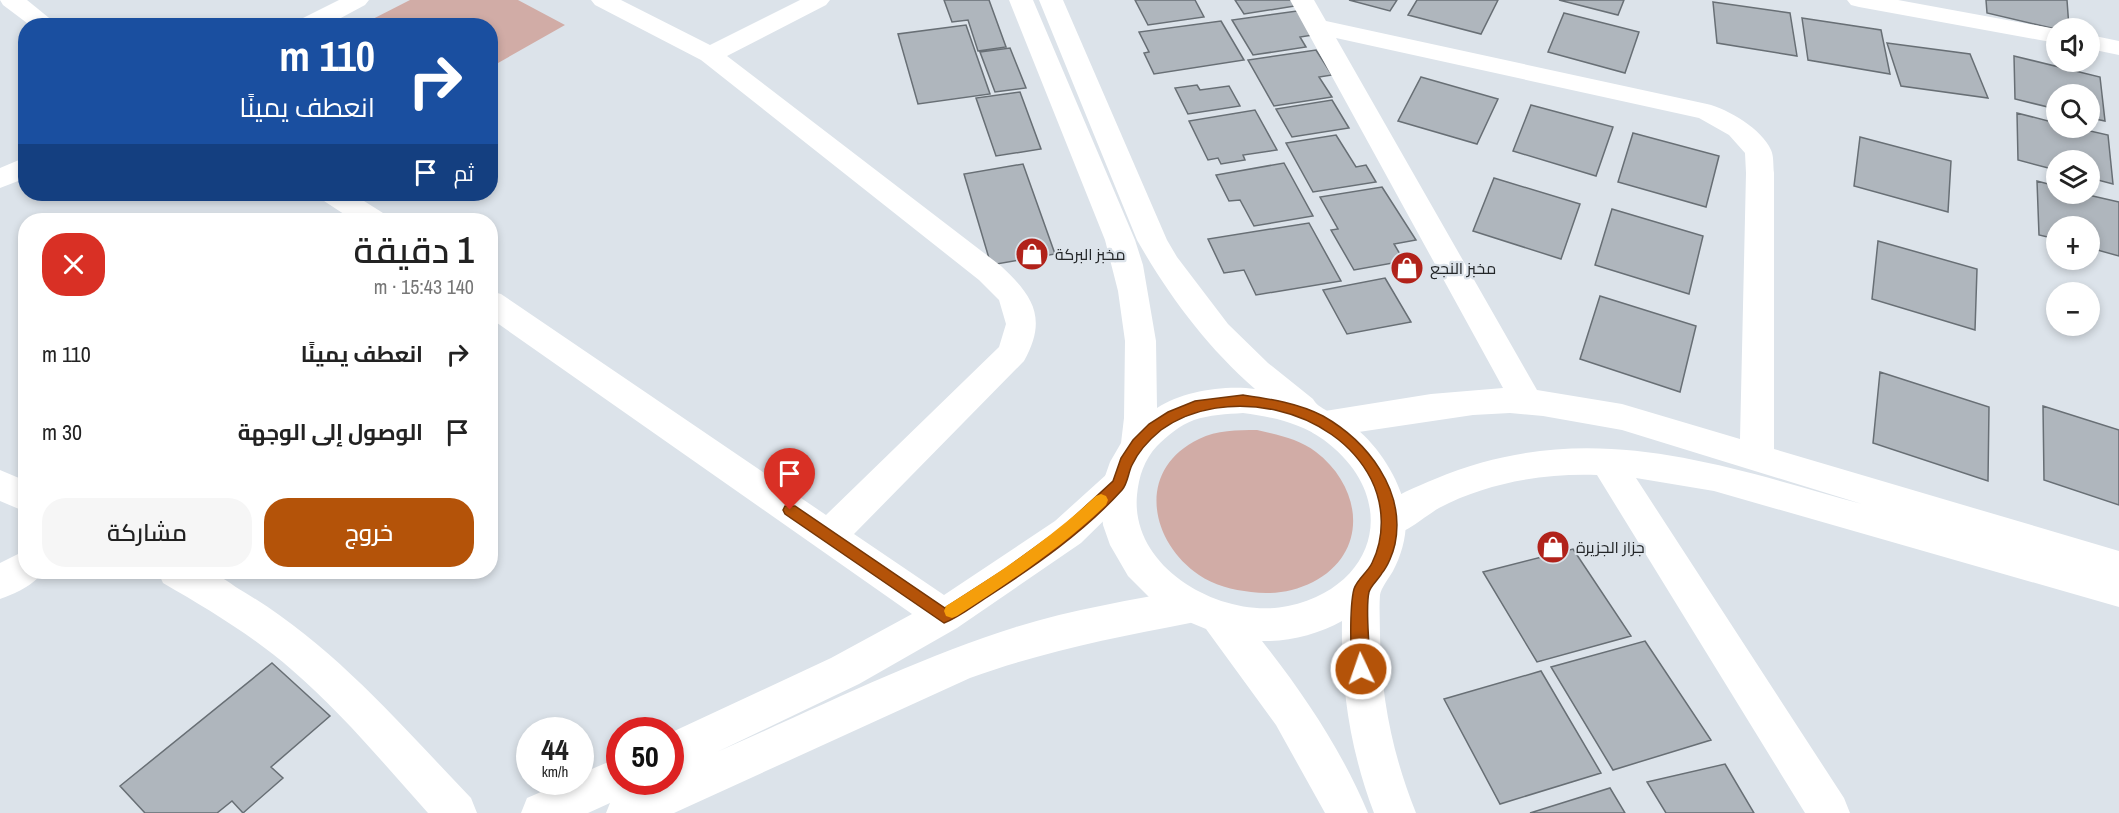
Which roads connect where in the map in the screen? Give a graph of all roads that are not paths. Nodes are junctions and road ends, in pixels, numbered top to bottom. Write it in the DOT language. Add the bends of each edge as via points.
graph roads {
  1 [pos="12,0"];
  2 [pos="357,0"];
  3 [pos="603,0"];
  4 [pos="818,0"];
  5 [pos="1021,0"];
  6 [pos="1051,0"];
  7 [pos="1302,0"];
  8 [pos="1859,0"];
  9 [pos="36,18"];
  10 [pos="322,18"];
  11 [pos="1318,27"];
  12 [pos="2046,34"];
  13 [pos="2100,44"];
  14 [pos="2119,48"];
  15 [pos="710,55"];
  16 [pos="18,170"];
  17 [pos="0,178"];
  18 [pos="344,201"];
  19 [pos="362,213"];
  20 [pos="498,308"];
  21 [pos="1527,402"];
  22 [pos="1321,422"];
  23 [pos="1138,444"];
  24 [pos="1757,459"];
  25 [pos="1606,460"];
  26 [pos="0,484"];
  27 [pos="1119,484"];
  28 [pos="18,494"];
  29 [pos="1389,519"];
  30 [pos="828,536"];
  31 [pos="2119,567"];
  32 [pos="18,571"];
  33 [pos="189,579"];
  34 [pos="0,583"];
  35 [pos="1362,588"];
  36 [pos="2119,591"];
  37 [pos="1205,612"];
  38 [pos="944,616"];
  39 [pos="684,746"];
  40 [pos="606,783"];
  41 [pos="456,813"];
  42 [pos="542,813"];
  43 [pos="627,813"];
  44 [pos="1347,813"];
  45 [pos="1395,813"];
  46 [pos="1828,813"];
  1 -- 9 [label="street"];
  2 -- 10 [label="street"];
  3 -- 15 [label="street"];
  4 -- 15 [label="street"];
  5 -- 23 [label="street" via="1130,270 1143,369"];
  6 -- 22 [label="street" via="1152,240 1168,269 1214,331 1278,391"];
  7 -- 11 [label="street"];
  8 -- 12 [label="street"];
  11 -- 21 [label="street"];
  11 -- 24 [label="street" via="1679,105 1707,112 1738,129 1758,151 1760,174"];
  13 -- 14 [label="street"];
  15 -- 30 [label="street" via="990,273 1013,295 1022,324 1013,353"];
  16 -- 17 [label="street"];
  18 -- 19 [label="street"];
  20 -- 30 [label="street"];
  21 -- 22 [label="street" via="1464,403"];
  21 -- 24 [label="street" via="1622,417"];
  22 -- 23 [label="street" via="1268,403 1218,402 1173,416"];
  22 -- 29 [label="street" via="1346,438 1363,456 1377,476"];
  23 -- 27 [label="street" via="1126,462"];
  24 -- 31 [label="street"];
  25 -- 29 [label="street" via="1543,462 1476,476 1416,502"];
  25 -- 36 [label="street" via="1714,477"];
  25 -- 46 [label="street"];
  26 -- 28 [label="street"];
  27 -- 37 [label="street" via="1118,511 1125,538 1140,564 1162,587"];
  27 -- 38 [label="street" via="1068,531"];
  29 -- 35 [label="street" via="1381,560"];
  30 -- 38 [label="street"];
  32 -- 34 [label="street"];
  33 -- 41 [label="street" via="227,600 322,672"];
  35 -- 37 [label="street" via="1341,606 1314,618 1284,624 1252,624"];
  35 -- 45 [label="street" via="1362,686 1372,741"];
  37 -- 43 [label="street" via="1074,628 1016,644 958,665"];
  37 -- 44 [label="street" via="1286,704"];
  38 -- 39 [label="street" via="845,671"];
  40 -- 42 [label="street"];
}
